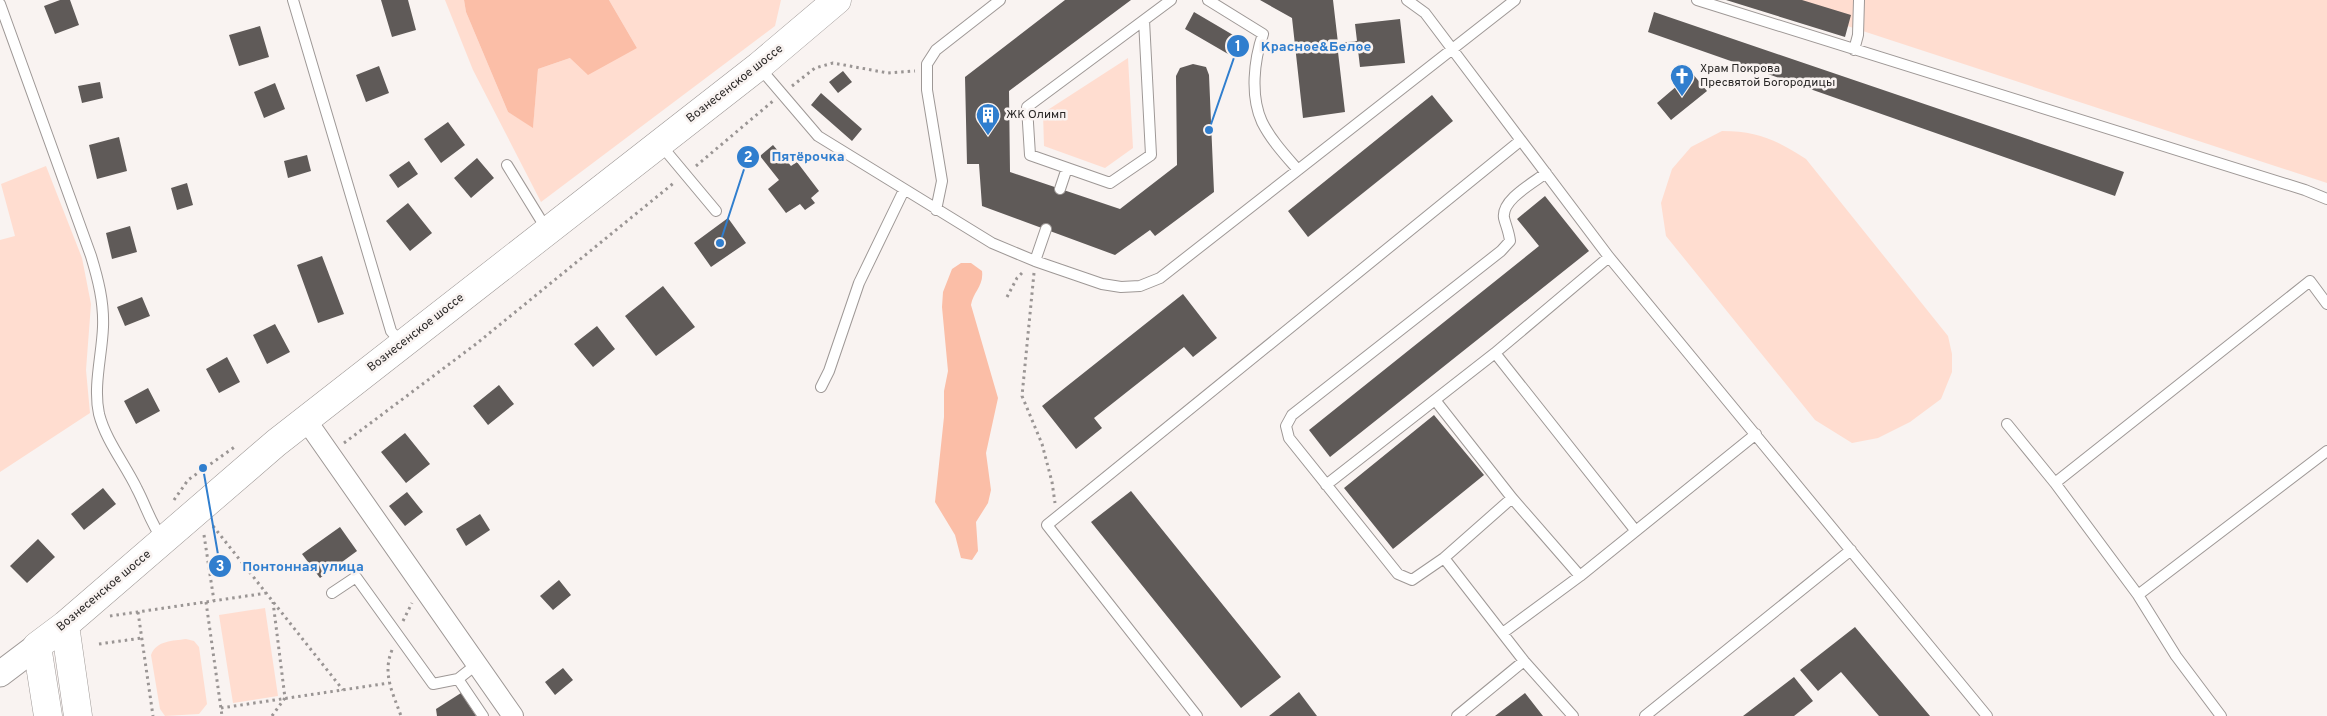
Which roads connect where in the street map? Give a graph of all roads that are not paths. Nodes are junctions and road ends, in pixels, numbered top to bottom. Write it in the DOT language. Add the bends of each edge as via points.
graph roads {
  1 [pos="293,0"];
  2 [pos="1000,0"];
  3 [pos="1171,0"];
  4 [pos="1208,0"];
  5 [pos="1407,0"];
  6 [pos="1516,0"];
  7 [pos="1697,0"];
  8 [pos="1860,0"];
  9 [pos="828,3"];
  10 [pos="0,4"];
  11 [pos="1144,20"];
  12 [pos="1451,49"];
  13 [pos="1854,50"];
  14 [pos="759,66"];
  15 [pos="1520,141"];
  16 [pos="660,143"];
  17 [pos="507,165"];
  18 [pos="1068,168"];
  19 [pos="1298,170"];
  20 [pos="1546,173"];
  21 [pos="1060,189"];
  22 [pos="904,190"];
  23 [pos="2327,199"];
  24 [pos="936,210"];
  25 [pos="716,211"];
  26 [pos="1046,229"];
  27 [pos="548,230"];
  28 [pos="1609,257"];
  29 [pos="1035,261"];
  30 [pos="2327,304"];
  31 [pos="402,344"];
  32 [pos="1495,353"];
  33 [pos="821,388"];
  34 [pos="1435,400"];
  35 [pos="306,420"];
  36 [pos="2007,424"];
  37 [pos="1756,434"];
  38 [pos="2327,451"];
  39 [pos="2055,482"];
  40 [pos="1326,485"];
  41 [pos="1512,498"];
  42 [pos="1635,530"];
  43 [pos="164,540"];
  44 [pos="1851,550"];
  45 [pos="1444,558"];
  46 [pos="1580,576"];
  47 [pos="332,593"];
  48 [pos="2138,595"];
  49 [pos="65,625"];
  50 [pos="1504,632"];
  51 [pos="37,646"];
  52 [pos="1524,661"];
  53 [pos="477,664"];
  54 [pos="0,674"];
  55 [pos="458,679"];
  56 [pos="1189,712"];
  57 [pos="48,716"];
  58 [pos="78,716"];
  59 [pos="484,716"];
  60 [pos="513,716"];
  61 [pos="1197,716"];
  62 [pos="1456,716"];
  63 [pos="1573,716"];
  64 [pos="1645,716"];
  65 [pos="1987,716"];
  66 [pos="2221,716"];
  1 -- 31 [label="lane" via="391,331"];
  2 -- 24 [label="lane" via="936,50 928,64 927,90 942,181"];
  3 -- 11 [label="lane"];
  4 -- 19 [label="lane" via="1263,34 1255,74 1261,121"];
  5 -- 12 [label="lane" via="1425,13"];
  6 -- 12 [label="lane"];
  7 -- 13 [label="lane"];
  8 -- 13 [label="lane"];
  9 -- 14 [label="main road, Вознесенское шоссе"];
  10 -- 43 [label="lane" via="101,289 103,325 99,414 108,438"];
  11 -- 18 [label="lane" via="1151,155 1110,183"];
  11 -- 18 [label="lane" via="1027,107 1030,155"];
  12 -- 15 [label="lane"];
  12 -- 19 [label="lane"];
  13 -- 23 [label="lane"];
  14 -- 16 [label="main road, Вознесенское шоссе"];
  14 -- 22 [label="lane" via="818,136"];
  15 -- 20 [label="lane"];
  15 -- 56 [label="lane" via="1047,525"];
  16 -- 25 [label="lane"];
  16 -- 27 [label="main road, Вознесенское шоссе"];
  17 -- 27 [label="lane"];
  18 -- 21 [label="lane"];
  19 -- 29 [label="lane" via="1160,278 1140,286 1102,284"];
  20 -- 28 [label="lane"];
  20 -- 40 [label="lane" via="1507,203 1504,216 1510,241 1501,251 1292,414 1286,426 1289,438"];
  22 -- 24 [label="lane"];
  22 -- 33 [label="lane" via="860,283"];
  24 -- 29 [label="lane" via="992,243"];
  26 -- 29 [label="lane"];
  27 -- 31 [label="main road, Вознесенское шоссе"];
  28 -- 32 [label="lane"];
  28 -- 37 [label="lane"];
  30 -- 39 [label="lane" via="2310,281"];
  31 -- 35 [label="main road, Вознесенское шоссе"];
  32 -- 34 [label="lane"];
  32 -- 42 [label="lane"];
  34 -- 40 [label="lane"];
  34 -- 41 [label="lane"];
  35 -- 43 [label="main road, Вознесенское шоссе"];
  35 -- 53 [label="street"];
  36 -- 39 [label="lane"];
  37 -- 42 [label="lane"];
  37 -- 44 [label="lane"];
  38 -- 48 [label="lane"];
  39 -- 48 [label="lane"];
  40 -- 45 [label="lane" via="1398,574 1412,580"];
  41 -- 45 [label="lane"];
  41 -- 46 [label="lane"];
  42 -- 46 [label="lane"];
  43 -- 49 [label="main road, Вознесенское шоссе"];
  44 -- 64 [label="lane"];
  44 -- 65 [label="lane"];
  45 -- 50 [label="lane"];
  46 -- 50 [label="lane"];
  47 -- 55 [label="lane" via="356,577 434,684"];
  48 -- 66 [label="lane" via="2176,656"];
  49 -- 51 [label="main road, Вознесенское шоссе"];
  49 -- 58 [label="main road"];
  50 -- 52 [label="lane"];
  51 -- 54 [label="street, Вознесенское шоссе"];
  51 -- 57 [label="main road"];
  52 -- 62 [label="lane"];
  52 -- 63 [label="lane"];
  53 -- 55 [label="lane"];
  53 -- 60 [label="street"];
  55 -- 59 [label="lane"];
  56 -- 61 [label="lane"];
}
